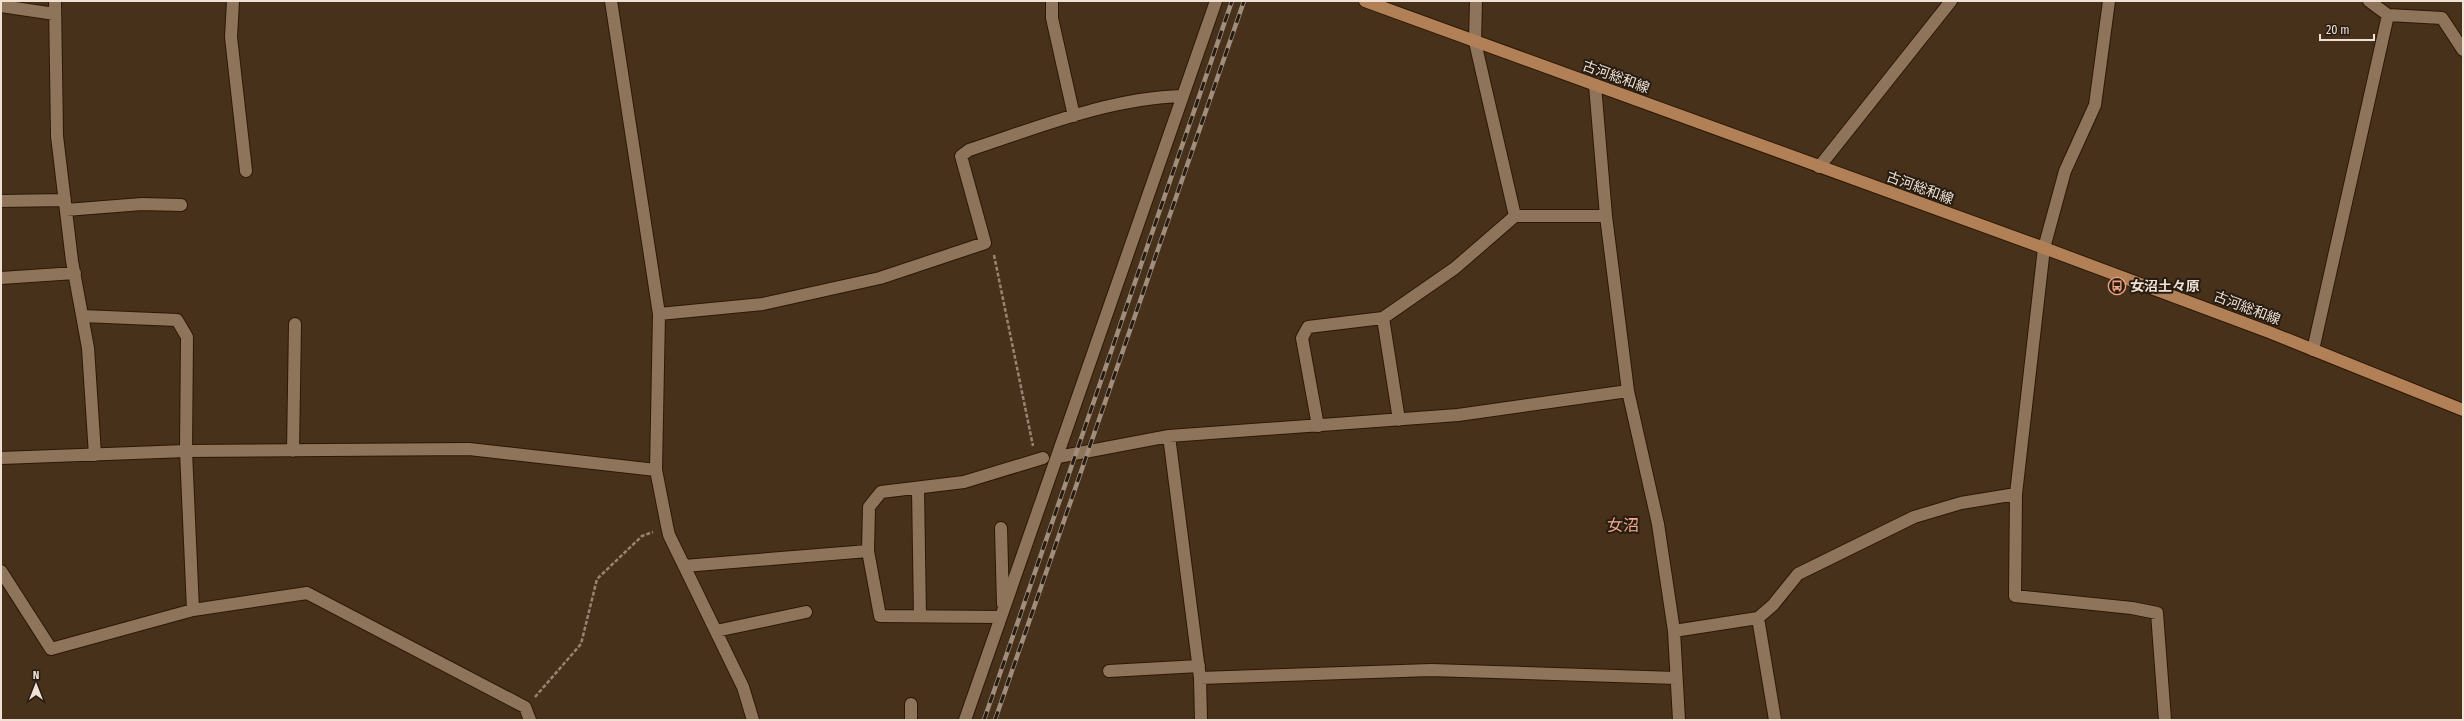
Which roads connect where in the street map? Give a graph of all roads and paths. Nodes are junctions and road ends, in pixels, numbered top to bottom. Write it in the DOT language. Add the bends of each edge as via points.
graph roads {
  1 [pos="55,1"];
  2 [pos="233,1"];
  3 [pos="611,1"];
  4 [pos="1052,1"];
  5 [pos="1216,1"];
  6 [pos="1365,1"];
  7 [pos="1476,1"];
  8 [pos="1951,1"];
  9 [pos="2108,1"];
  10 [pos="2369,1"];
  11 [pos="1,6"];
  12 [pos="55,14"];
  13 [pos="2388,15"];
  14 [pos="1475,42"];
  15 [pos="2463,50"];
  16 [pos="1595,85"];
  17 [pos="1183,96"];
  18 [pos="1074,116"];
  19 [pos="1819,167"];
  20 [pos="246,171"];
  21 [pos="1,201"];
  22 [pos="65,205"];
  23 [pos="181,205"];
  24 [pos="1516,216"];
  25 [pos="1606,216"];
  26 [pos="985,243"];
  27 [pos="2044,248"];
  28 [pos="75,273"];
  29 [pos="1,278"];
  30 [pos="659,314"];
  31 [pos="82,316"];
  32 [pos="1383,318"];
  33 [pos="295,324"];
  34 [pos="2313,350"];
  35 [pos="1628,391"];
  36 [pos="2463,410"];
  37 [pos="1399,420"];
  38 [pos="1318,426"];
  39 [pos="1169,436"];
  40 [pos="293,450"];
  41 [pos="186,451"];
  42 [pos="95,455"];
  43 [pos="1058,456"];
  44 [pos="1,458"];
  45 [pos="1043,458"];
  46 [pos="656,470"];
  47 [pos="918,488"];
  48 [pos="2016,494"];
  49 [pos="667,526"];
  50 [pos="1001,528"];
  51 [pos="868,551"];
  52 [pos="684,566"];
  53 [pos="1,571"];
  54 [pos="193,610"];
  55 [pos="806,612"];
  56 [pos="1002,614"];
  57 [pos="920,616"];
  58 [pos="1758,618"];
  59 [pos="716,631"];
  60 [pos="1674,631"];
  61 [pos="1109,671"];
  62 [pos="1200,672"];
  63 [pos="1676,678"];
  64 [pos="911,704"];
  65 [pos="525,708"];
  66 [pos="530,720"];
  67 [pos="753,720"];
  68 [pos="911,720"];
  69 [pos="965,720"];
  70 [pos="1201,720"];
  71 [pos="1679,720"];
  72 [pos="1775,720"];
  73 [pos="2166,720"];
  1 -- 12 [label="street"];
  2 -- 20 [label="street" via="231,36"];
  3 -- 30 [label="street"];
  4 -- 18 [label="street" via="1052,18"];
  5 -- 17 [label="street"];
  6 -- 14 [label="main road, 古河総和線"];
  7 -- 14 [label="street"];
  8 -- 19 [label="street"];
  9 -- 27 [label="street" via="2095,105 2065,171"];
  10 -- 13 [label="street"];
  11 -- 12 [label="street"];
  12 -- 22 [label="street" via="57,136"];
  13 -- 15 [label="street" via="2442,18"];
  13 -- 34 [label="street"];
  14 -- 16 [label="main road, 古河総和線"];
  14 -- 24 [label="street"];
  16 -- 19 [label="main road, 古河総和線"];
  16 -- 25 [label="street"];
  17 -- 18 [label="street" via="1141,99"];
  17 -- 43 [label="street"];
  18 -- 26 [label="street" via="969,150 961,156"];
  19 -- 27 [label="main road, 古河総和線"];
  21 -- 22 [label="street"];
  22 -- 23 [label="street"];
  22 -- 28 [label="street"];
  24 -- 25 [label="street"];
  24 -- 32 [label="street" via="1455,268"];
  25 -- 35 [label="street"];
  26 -- 30 [label="street" via="880,278 763,304"];
  26 -- 45 [label="path" via="991,247 994,256 1033,449"];
  27 -- 34 [label="main road, 古河総和線"];
  27 -- 48 [label="street"];
  28 -- 29 [label="street"];
  28 -- 31 [label="street"];
  30 -- 46 [label="street"];
  31 -- 41 [label="street" via="177,320 187,337"];
  31 -- 42 [label="street" via="88,348"];
  32 -- 37 [label="street"];
  32 -- 38 [label="street" via="1308,327 1302,338"];
  33 -- 40 [label="street"];
  34 -- 36 [label="main road, 古河総和線"];
  35 -- 37 [label="street" via="1458,415"];
  35 -- 60 [label="street" via="1658,524"];
  37 -- 38 [label="street"];
  38 -- 39 [label="street"];
  39 -- 43 [label="street"];
  39 -- 62 [label="street"];
  40 -- 41 [label="street"];
  40 -- 46 [label="street" via="469,449"];
  41 -- 42 [label="street"];
  41 -- 54 [label="street"];
  42 -- 44 [label="street"];
  43 -- 56 [label="street"];
  45 -- 47 [label="street" via="964,482"];
  46 -- 49 [label="street"];
  47 -- 51 [label="street" via="881,492 869,507"];
  47 -- 57 [label="street"];
  48 -- 58 [label="street" via="1961,503 1914,517 1798,574 1773,605"];
  48 -- 73 [label="street" via="2015,596 2157,613"];
  49 -- 52 [label="street"];
  49 -- 65 [label="path" via="642,536 597,578 581,644"];
  50 -- 56 [label="street"];
  51 -- 52 [label="street"];
  51 -- 57 [label="street" via="880,616"];
  52 -- 59 [label="street"];
  53 -- 54 [label="street" via="51,649"];
  54 -- 65 [label="street" via="307,594"];
  55 -- 59 [label="street"];
  56 -- 57 [label="street"];
  56 -- 69 [label="street"];
  58 -- 60 [label="street"];
  58 -- 72 [label="street"];
  59 -- 67 [label="street" via="743,687"];
  60 -- 63 [label="street"];
  61 -- 62 [label="street"];
  62 -- 63 [label="street" via="1431,670"];
  62 -- 70 [label="street"];
  63 -- 71 [label="street"];
  64 -- 68 [label="street"];
  65 -- 66 [label="street"];
}
